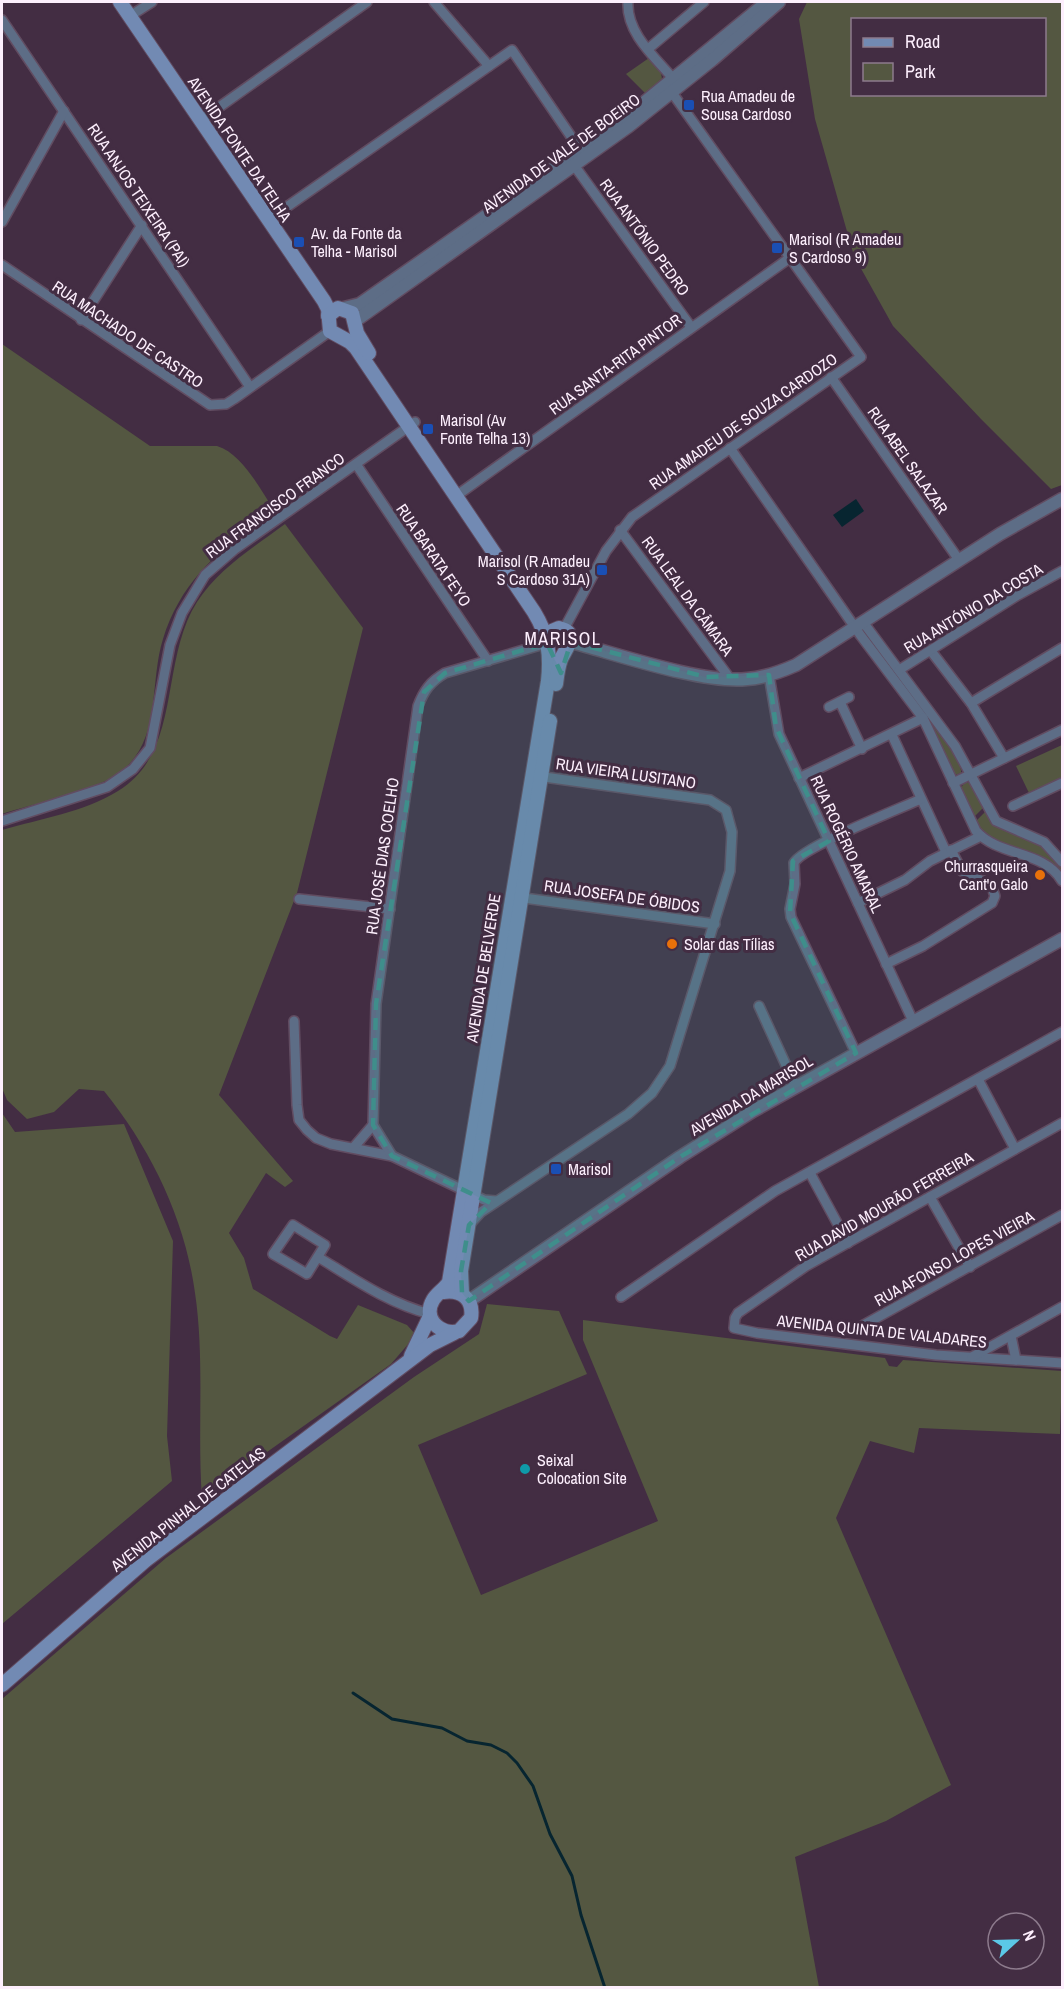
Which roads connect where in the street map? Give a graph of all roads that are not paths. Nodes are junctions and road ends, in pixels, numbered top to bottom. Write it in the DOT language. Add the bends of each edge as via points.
graph roads {
  1 [pos="120,2"];
  2 [pos="152,2"];
  3 [pos="367,2"];
  4 [pos="434,2"];
  5 [pos="628,2"];
  6 [pos="704,2"];
  7 [pos="767,2"];
  8 [pos="779,2"];
  9 [pos="132,10"];
  10 [pos="2,20"];
  11 [pos="648,49"];
  12 [pos="489,66"];
  13 [pos="673,86"];
  14 [pos="64,111"];
  15 [pos="204,118"];
  16 [pos="582,152"];
  17 [pos="571,160"];
  18 [pos="272,218"];
  19 [pos="2,222"];
  20 [pos="142,225"];
  21 [pos="791,257"];
  22 [pos="2,265"];
  23 [pos="343,308"];
  24 [pos="328,316"];
  25 [pos="81,320"];
  26 [pos="355,323"];
  27 [pos="692,327"];
  28 [pos="334,333"];
  29 [pos="831,377"];
  30 [pos="250,387"];
  31 [pos="412,424"];
  32 [pos="730,448"];
  33 [pos="356,464"];
  34 [pos="459,494"];
  35 [pos="1062,499"];
  36 [pos="620,530"];
  37 [pos="959,560"];
  38 [pos="1062,571"];
  39 [pos="859,624"];
  40 [pos="565,637"];
  41 [pos="548,643"];
  42 [pos="1062,648"];
  43 [pos="931,651"];
  44 [pos="488,662"];
  45 [pos="899,670"];
  46 [pos="769,675"];
  47 [pos="731,680"];
  48 [pos="971,703"];
  49 [pos="829,707"];
  50 [pos="923,718"];
  51 [pos="1062,730"];
  52 [pos="892,735"];
  53 [pos="862,748"];
  54 [pos="1004,758"];
  55 [pos="971,774"];
  56 [pos="537,776"];
  57 [pos="799,778"];
  58 [pos="953,783"];
  59 [pos="1062,783"];
  60 [pos="921,799"];
  61 [pos="1013,806"];
  62 [pos="2,821"];
  63 [pos="981,836"];
  64 [pos="829,841"];
  65 [pos="948,851"];
  66 [pos="1062,862"];
  67 [pos="1062,881"];
  68 [pos="524,898"];
  69 [pos="299,899"];
  70 [pos="858,903"];
  71 [pos="390,909"];
  72 [pos="715,924"];
  73 [pos="1062,939"];
  74 [pos="886,964"];
  75 [pos="759,1006"];
  76 [pos="294,1021"];
  77 [pos="913,1021"];
  78 [pos="1062,1032"];
  79 [pos="856,1053"];
  80 [pos="978,1079"];
  81 [pos="796,1087"];
  82 [pos="1062,1123"];
  83 [pos="373,1125"];
  84 [pos="354,1148"];
  85 [pos="1015,1149"];
  86 [pos="392,1156"];
  87 [pos="810,1173"];
  88 [pos="469,1193"];
  89 [pos="930,1197"];
  90 [pos="496,1201"];
  91 [pos="1062,1215"];
  92 [pos="470,1225"];
  93 [pos="848,1242"];
  94 [pos="318,1257"];
  95 [pos="970,1267"];
  96 [pos="443,1292"];
  97 [pos="466,1297"];
  98 [pos="621,1297"];
  99 [pos="1062,1307"];
  100 [pos="430,1315"];
  101 [pos="860,1327"];
  102 [pos="734,1328"];
  103 [pos="454,1333"];
  104 [pos="1011,1336"];
  105 [pos="972,1357"];
  106 [pos="1017,1360"];
  107 [pos="1062,1363"];
  108 [pos="403,1368"];
  109 [pos="2,1685"];
  1 -- 9 [label="main road, AVENIDA FONTE DA TELHA"];
  2 -- 9 [label="street"];
  3 -- 15 [label="street"];
  4 -- 12 [label="street"];
  5 -- 11 [label="street, RUA AMADEU DE SOUZA CARDOZO" via="630,22"];
  6 -- 11 [label="street"];
  7 -- 13 [label="street, AVENIDA DE VALE DE BOEIRO"];
  8 -- 13 [label="street, AVENIDA DE VALE DE BOEIRO"];
  9 -- 15 [label="main road, AVENIDA FONTE DA TELHA"];
  10 -- 14 [label="street, RUA ANJOS TEIXEIRA (PAI)"];
  11 -- 13 [label="street, RUA AMADEU DE SOUZA CARDOZO"];
  12 -- 16 [label="street" via="512,50"];
  12 -- 18 [label="street"];
  13 -- 16 [label="street, AVENIDA DE VALE DE BOEIRO"];
  13 -- 21 [label="street, RUA AMADEU DE SOUZA CARDOZO"];
  14 -- 19 [label="street"];
  14 -- 20 [label="street, RUA ANJOS TEIXEIRA (PAI)"];
  15 -- 18 [label="main road, AVENIDA FONTE DA TELHA"];
  16 -- 17 [label="street, AVENIDA DE VALE DE BOEIRO"];
  17 -- 23 [label="street, AVENIDA DE VALE DE BOEIRO" via="360,304"];
  17 -- 26 [label="street, AVENIDA DE VALE DE BOEIRO"];
  17 -- 27 [label="street, RUA ANTÓNIO PEDRO"];
  18 -- 23 [label="main road, AVENIDA FONTE DA TELHA" via="328,294"];
  18 -- 24 [label="main road, AVENIDA FONTE DA TELHA" via="324,301"];
  20 -- 25 [label="street"];
  20 -- 30 [label="street, RUA ANJOS TEIXEIRA (PAI)"];
  21 -- 27 [label="street, RUA SANTA-RITA PINTOR"];
  21 -- 29 [label="street, RUA AMADEU DE SOUZA CARDOZO" via="861,357"];
  22 -- 25 [label="street, RUA MACHADO DE CASTRO"];
  23 -- 24 [label="main road"];
  23 -- 26 [label="main road, AVENIDA FONTE DA TELHA" via="352,313"];
  24 -- 28 [label="main road, AVENIDA FONTE DA TELHA"];
  25 -- 30 [label="street, RUA MACHADO DE CASTRO" via="201,402 226,404"];
  26 -- 28 [label="main road" via="348,334"];
  26 -- 31 [label="main road, AVENIDA FONTE DA TELHA" via="360,340"];
  27 -- 34 [label="street, RUA SANTA-RITA PINTOR"];
  28 -- 30 [label="street, RUA MACHADO DE CASTRO"];
  28 -- 31 [label="main road, AVENIDA FONTE DA TELHA" via="356,348"];
  29 -- 32 [label="street, RUA AMADEU DE SOUZA CARDOZO"];
  29 -- 37 [label="street, RUA ABEL SALAZAR"];
  31 -- 33 [label="street, RUA FRANCISCO FRANCO"];
  31 -- 34 [label="main road, AVENIDA FONTE DA TELHA"];
  32 -- 36 [label="street, RUA AMADEU DE SOUZA CARDOZO" via="632,517"];
  32 -- 39 [label="street"];
  33 -- 44 [label="street, RUA BARATA FEYO"];
  33 -- 62 [label="street, RUA FRANCISCO FRANCO" via="235,549 205,575 182,613 170,645 150,748 133,769 106,787"];
  34 -- 40 [label="main road, AVENIDA FONTE DA TELHA"];
  34 -- 41 [label="main road, AVENIDA FONTE DA TELHA" via="534,612"];
  35 -- 37 [label="street"];
  36 -- 40 [label="street, RUA AMADEU DE SOUZA CARDOZO"];
  36 -- 47 [label="street, RUA LEAL DA CÂMARA"];
  37 -- 39 [label="street"];
  38 -- 43 [label="street, RUA ANTÓNIO DA COSTA"];
  39 -- 45 [label="street"];
  39 -- 46 [label="street" via="796,665"];
  39 -- 50 [label="street"];
  40 -- 41 [label="main road" via="552,631"];
  40 -- 41 [label="main road" via="557,652"];
  40 -- 47 [label="street" via="706,677"];
  40 -- 56 [label="main road, AVENIDA DE BELVERDE"];
  41 -- 44 [label="street, RUA JOSÉ DIAS COELHO"];
  41 -- 56 [label="main road, AVENIDA DE BELVERDE" via="548,681"];
  42 -- 48 [label="street"];
  43 -- 45 [label="street, RUA ANTÓNIO DA COSTA"];
  43 -- 48 [label="street"];
  44 -- 71 [label="street, RUA JOSÉ DIAS COELHO" via="445,673 434,680 421,699"];
  45 -- 55 [label="street"];
  46 -- 47 [label="street"];
  46 -- 57 [label="street, RUA ROGÉRIO AMARAL" via="776,727"];
  48 -- 54 [label="street"];
  49 -- 53 [label="street" via="844,699"];
  50 -- 52 [label="street"];
  50 -- 58 [label="street"];
  51 -- 54 [label="street"];
  52 -- 53 [label="street"];
  52 -- 60 [label="street"];
  53 -- 57 [label="street"];
  54 -- 55 [label="street"];
  55 -- 58 [label="street"];
  55 -- 66 [label="street" via="996,820 1044,842"];
  56 -- 68 [label="main road, AVENIDA DE BELVERDE"];
  56 -- 72 [label="street, RUA VIEIRA LUSITANO" via="710,800 726,810 732,832 730,871"];
  56 -- 88 [label="main road, AVENIDA DE BELVERDE"];
  57 -- 64 [label="street, RUA ROGÉRIO AMARAL"];
  58 -- 63 [label="street"];
  59 -- 61 [label="street"];
  60 -- 64 [label="street"];
  60 -- 65 [label="street"];
  63 -- 65 [label="street"];
  63 -- 67 [label="street" via="1046,864"];
  64 -- 70 [label="street, RUA ROGÉRIO AMARAL"];
  64 -- 79 [label="street" via="795,860 790,914"];
  65 -- 70 [label="street" via="905,880"];
  65 -- 74 [label="street" via="962,871 991,885 995,897 992,903"];
  68 -- 72 [label="street, RUA JOSEFA DE ÓBIDOS"];
  68 -- 88 [label="main road, AVENIDA DE BELVERDE"];
  69 -- 71 [label="street"];
  70 -- 74 [label="street, RUA ROGÉRIO AMARAL"];
  71 -- 83 [label="street, RUA JOSÉ DIAS COELHO" via="376,1004"];
  72 -- 90 [label="street, RUA VIEIRA LUSITANO" via="670,1066 652,1093 628,1114"];
  73 -- 77 [label="street, AVENIDA DA MARISOL"];
  74 -- 77 [label="street, RUA ROGÉRIO AMARAL"];
  75 -- 81 [label="street"];
  76 -- 84 [label="street" via="299,1120 316,1138"];
  77 -- 79 [label="street, AVENIDA DA MARISOL"];
  78 -- 80 [label="street"];
  79 -- 81 [label="street, AVENIDA DA MARISOL"];
  80 -- 85 [label="street"];
  80 -- 87 [label="street"];
  81 -- 97 [label="street, AVENIDA DA MARISOL" via="680,1157"];
  82 -- 85 [label="street, RUA DAVID MOURÃO FERREIRA"];
  83 -- 84 [label="street"];
  83 -- 86 [label="street"];
  84 -- 86 [label="street"];
  85 -- 89 [label="street, RUA DAVID MOURÃO FERREIRA"];
  86 -- 88 [label="street"];
  87 -- 93 [label="street"];
  87 -- 98 [label="street" via="756,1204"];
  88 -- 90 [label="street"];
  88 -- 92 [label="main road, AVENIDA DE BELVERDE"];
  88 -- 96 [label="main road, AVENIDA DE BELVERDE" via="449,1282"];
  89 -- 93 [label="street, RUA DAVID MOURÃO FERREIRA"];
  89 -- 95 [label="street"];
  90 -- 92 [label="street, RUA VIEIRA LUSITANO"];
  91 -- 95 [label="street, RUA AFONSO LOPES VIEIRA"];
  92 -- 97 [label="main road, AVENIDA DE BELVERDE" via="461,1270"];
  93 -- 102 [label="street, RUA DAVID MOURÃO FERREIRA" via="748,1306 735,1318"];
  94 -- 94 [label="street" via="307,1274 273,1254 293,1225 325,1245"];
  94 -- 100 [label="street" via="377,1294"];
  95 -- 101 [label="street, RUA AFONSO LOPES VIEIRA"];
  96 -- 97 [label="main road" via="452,1290"];
  96 -- 100 [label="main road, AVENIDA DE BELVERDE" via="432,1301"];
  97 -- 103 [label="main road, AVENIDA DE BELVERDE" via="471,1318"];
  99 -- 104 [label="street"];
  100 -- 103 [label="main road" via="439,1329"];
  100 -- 108 [label="main road, AVENIDA DE BELVERDE"];
  102 -- 105 [label="street, AVENIDA QUINTA DE VALADARES" via="896,1352"];
  103 -- 108 [label="main road, AVENIDA PINHAL DE CATELAS" via="430,1345"];
  104 -- 105 [label="street"];
  104 -- 106 [label="street"];
  105 -- 106 [label="street, AVENIDA QUINTA DE VALADARES"];
  106 -- 107 [label="street, AVENIDA QUINTA DE VALADARES"];
  108 -- 109 [label="main road, AVENIDA PINHAL DE CATELAS" via="146,1560"];
}
